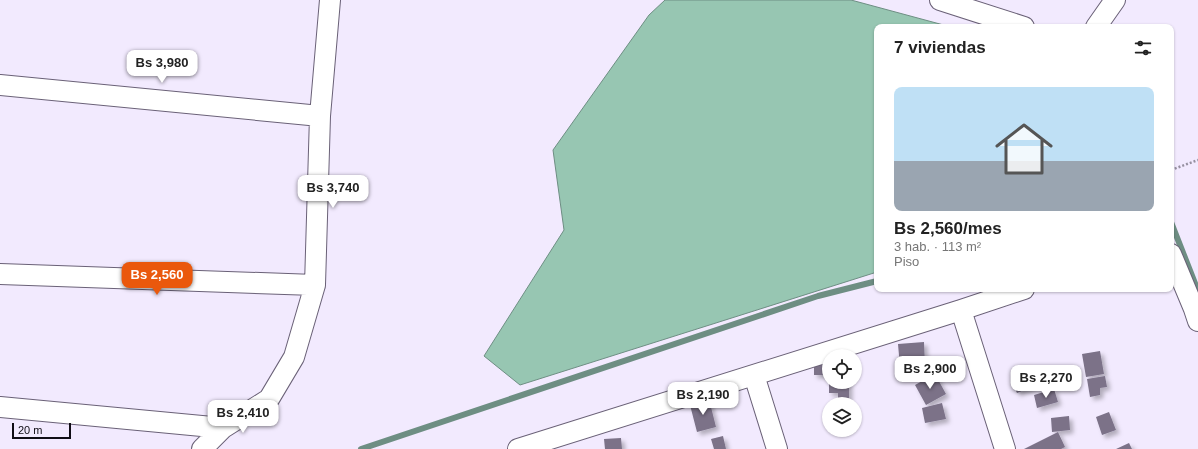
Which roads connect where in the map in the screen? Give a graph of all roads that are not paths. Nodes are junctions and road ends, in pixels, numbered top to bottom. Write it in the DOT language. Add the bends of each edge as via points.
graph roads {
  1 [pos="330,0"];
  2 [pos="940,0"];
  3 [pos="1115,0"];
  4 [pos="1015,24"];
  5 [pos="1098,24"];
  6 [pos="0,85"];
  7 [pos="320,116"];
  8 [pos="1174,261"];
  9 [pos="0,274"];
  10 [pos="315,285"];
  11 [pos="1015,292"];
  12 [pos="961,310"];
  13 [pos="1198,321"];
  14 [pos="754,375"];
  15 [pos="0,408"];
  16 [pos="223,428"];
  17 [pos="561,442"];
  18 [pos="202,449"];
  19 [pos="518,449"];
  20 [pos="777,449"];
  21 [pos="1005,449"];
  1 -- 7 [label="street"];
  2 -- 4 [label="street"];
  3 -- 5 [label="street"];
  6 -- 7 [label="street"];
  7 -- 10 [label="street"];
  8 -- 13 [label="street"];
  9 -- 10 [label="street"];
  10 -- 16 [label="street" via="294,357 269,398"];
  11 -- 12 [label="street"];
  12 -- 14 [label="street"];
  12 -- 21 [label="street"];
  14 -- 17 [label="street"];
  14 -- 20 [label="street"];
  15 -- 16 [label="street"];
  16 -- 18 [label="street"];
  17 -- 19 [label="street"];
}
